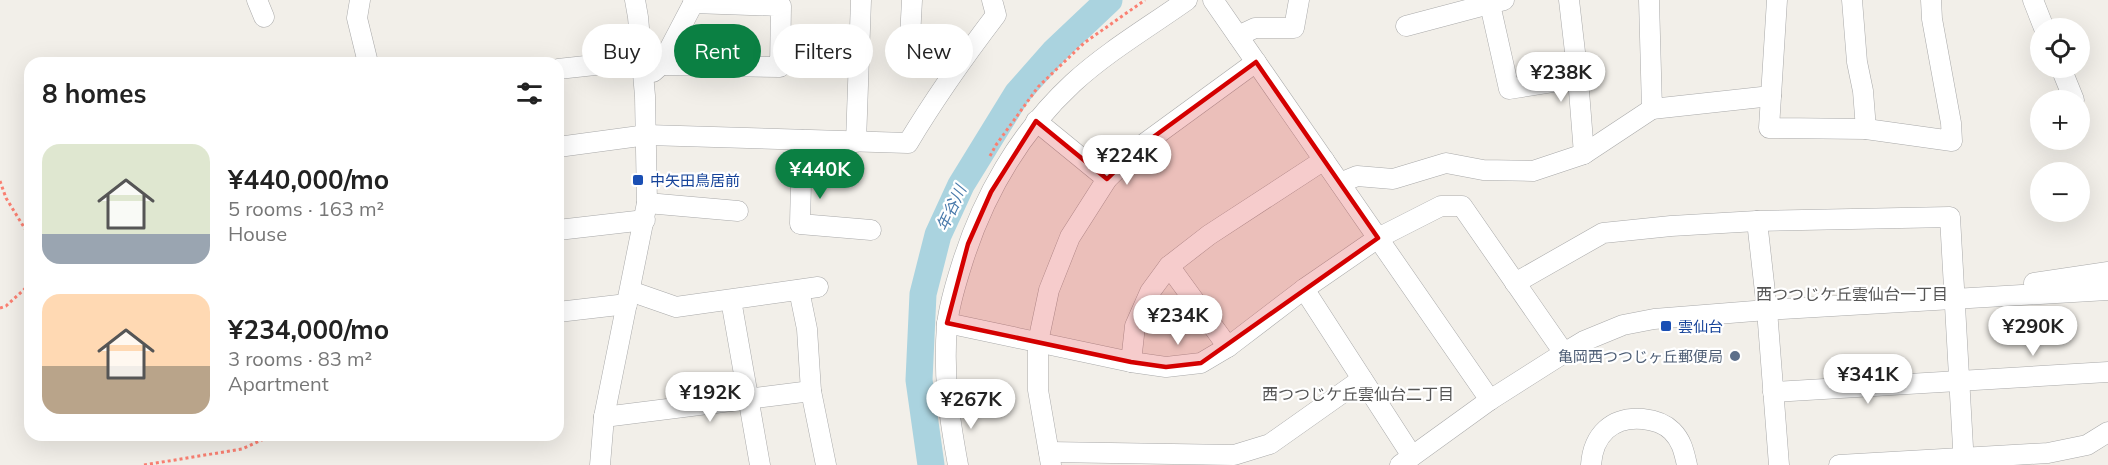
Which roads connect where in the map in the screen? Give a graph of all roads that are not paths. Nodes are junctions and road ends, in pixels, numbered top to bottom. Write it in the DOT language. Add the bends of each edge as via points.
graph roads {
  1 [pos="360,0"];
  2 [pos="635,0"];
  3 [pos="861,0"];
  4 [pos="912,0"];
  5 [pos="992,0"];
  6 [pos="1187,0"];
  7 [pos="1213,0"];
  8 [pos="1299,0"];
  9 [pos="1569,0"];
  10 [pos="1649,0"];
  11 [pos="1777,0"];
  12 [pos="1852,0"];
  13 [pos="1931,0"];
  14 [pos="2033,0"];
  15 [pos="1494,1"];
  16 [pos="694,2"];
  17 [pos="2040,18"];
  18 [pos="639,24"];
  19 [pos="911,24"];
  20 [pos="1406,26"];
  21 [pos="1238,36"];
  22 [pos="973,45"];
  23 [pos="367,57"];
  24 [pos="1256,62"];
  25 [pos="662,63"];
  26 [pos="662,65"];
  27 [pos="564,69"];
  28 [pos="582,69"];
  29 [pos="643,78"];
  30 [pos="949,78"];
  31 [pos="1578,78"];
  32 [pos="1771,96"];
  33 [pos="1652,110"];
  34 [pos="1036,121"];
  35 [pos="1866,129"];
  36 [pos="647,135"];
  37 [pos="802,140"];
  38 [pos="856,142"];
  39 [pos="564,146"];
  40 [pos="1584,154"];
  41 [pos="1324,160"];
  42 [pos="1107,179"];
  43 [pos="1340,183"];
  44 [pos="646,211"];
  45 [pos="738,211"];
  46 [pos="1757,221"];
  47 [pos="564,229"];
  48 [pos="871,230"];
  49 [pos="1378,238"];
  50 [pos="1169,266"];
  51 [pos="2108,272"];
  52 [pos="1515,283"];
  53 [pos="1304,290"];
  54 [pos="2108,290"];
  55 [pos="628,298"];
  56 [pos="1955,299"];
  57 [pos="731,300"];
  58 [pos="1767,310"];
  59 [pos="564,311"];
  60 [pos="947,323"];
  61 [pos="1038,342"];
  62 [pos="1228,347"];
  63 [pos="1564,353"];
  64 [pos="1131,362"];
  65 [pos="2108,372"];
  66 [pos="1362,379"];
  67 [pos="1960,380"];
  68 [pos="811,391"];
  69 [pos="1773,392"];
  70 [pos="748,399"];
  71 [pos="1490,400"];
  72 [pos="604,417"];
  73 [pos="2108,432"];
  74 [pos="1050,458"];
  75 [pos="2048,459"];
  76 [pos="1406,460"];
  77 [pos="1964,461"];
  78 [pos="1862,464"];
  79 [pos="600,465"];
  80 [pos="760,465"];
  81 [pos="826,465"];
  82 [pos="958,465"];
  83 [pos="1591,465"];
  84 [pos="1687,465"];
  85 [pos="1779,465"];
  86 [pos="1839,465"];
  1 -- 23 [label="street" via="357,18"];
  2 -- 18 [label="street"];
  3 -- 38 [label="street"];
  4 -- 19 [label="street"];
  5 -- 22 [label="street" via="996,15"];
  6 -- 34 [label="street" via="1105,57"];
  7 -- 21 [label="street"];
  8 -- 21 [label="street" via="1294,28 1255,28"];
  9 -- 31 [label="street"];
  10 -- 33 [label="street"];
  11 -- 32 [label="street"];
  12 -- 35 [label="street"];
  13 -- 35 [label="street" via="1952,141"];
  14 -- 17 [label="street"];
  15 -- 20 [label="street"];
  15 -- 31 [label="street" via="1509,89"];
  16 -- 25 [label="street"];
  16 -- 26 [label="street" via="781,6 780,67"];
  21 -- 24 [label="street"];
  24 -- 41 [label="street"];
  24 -- 42 [label="street" via="1141,146"];
  27 -- 28 [label="street"];
  29 -- 36 [label="street"];
  30 -- 38 [label="street" via="908,143"];
  31 -- 40 [label="street"];
  32 -- 33 [label="street"];
  32 -- 35 [label="street" via="1769,128"];
  33 -- 40 [label="street"];
  34 -- 42 [label="street"];
  34 -- 60 [label="street" via="1009,160 977,223"];
  36 -- 37 [label="street"];
  36 -- 39 [label="street"];
  36 -- 44 [label="street"];
  37 -- 38 [label="street"];
  37 -- 48 [label="street" via="800,224"];
  40 -- 43 [label="street" via="1533,171 1483,170 1446,162 1393,178 1357,176"];
  41 -- 43 [label="street"];
  41 -- 50 [label="street" via="1209,235"];
  42 -- 61 [label="street" via="1070,237 1049,290"];
  43 -- 49 [label="street"];
  44 -- 45 [label="street"];
  44 -- 47 [label="street"];
  44 -- 55 [label="street"];
  46 -- 52 [label="street" via="1603,233"];
  46 -- 56 [label="street" via="1950,217"];
  46 -- 58 [label="street"];
  49 -- 52 [label="street" via="1441,206 1462,206"];
  49 -- 53 [label="street"];
  49 -- 71 [label="street"];
  50 -- 62 [label="street"];
  50 -- 64 [label="street" via="1150,292 1136,327"];
  51 -- 56 [label="street"];
  52 -- 63 [label="street"];
  53 -- 62 [label="street"];
  53 -- 66 [label="street"];
  54 -- 56 [label="street"];
  55 -- 57 [label="street" via="676,307"];
  55 -- 59 [label="street"];
  55 -- 72 [label="street"];
  56 -- 58 [label="street"];
  56 -- 67 [label="street"];
  57 -- 68 [label="street" via="808,289"];
  57 -- 70 [label="street"];
  58 -- 63 [label="street" via="1639,321 1604,332"];
  58 -- 69 [label="street"];
  60 -- 61 [label="street"];
  60 -- 82 [label="street" via="947,402"];
  61 -- 64 [label="street"];
  61 -- 74 [label="street" via="1038,390"];
  62 -- 64 [label="street" via="1201,363 1166,367"];
  63 -- 71 [label="street"];
  65 -- 67 [label="street"];
  66 -- 74 [label="street" via="1270,444 1234,455"];
  66 -- 76 [label="street"];
  67 -- 69 [label="street"];
  67 -- 77 [label="street"];
  68 -- 70 [label="street"];
  68 -- 81 [label="street"];
  69 -- 85 [label="street"];
  70 -- 72 [label="street"];
  70 -- 80 [label="street"];
  71 -- 76 [label="street"];
  72 -- 79 [label="street"];
  73 -- 75 [label="street" via="2087,445"];
  75 -- 77 [label="street"];
  77 -- 78 [label="street"];
  78 -- 86 [label="street"];
  83 -- 84 [label="street" via="1600,435 1614,423 1632,418 1652,420 1671,430 1682,444"];
}
